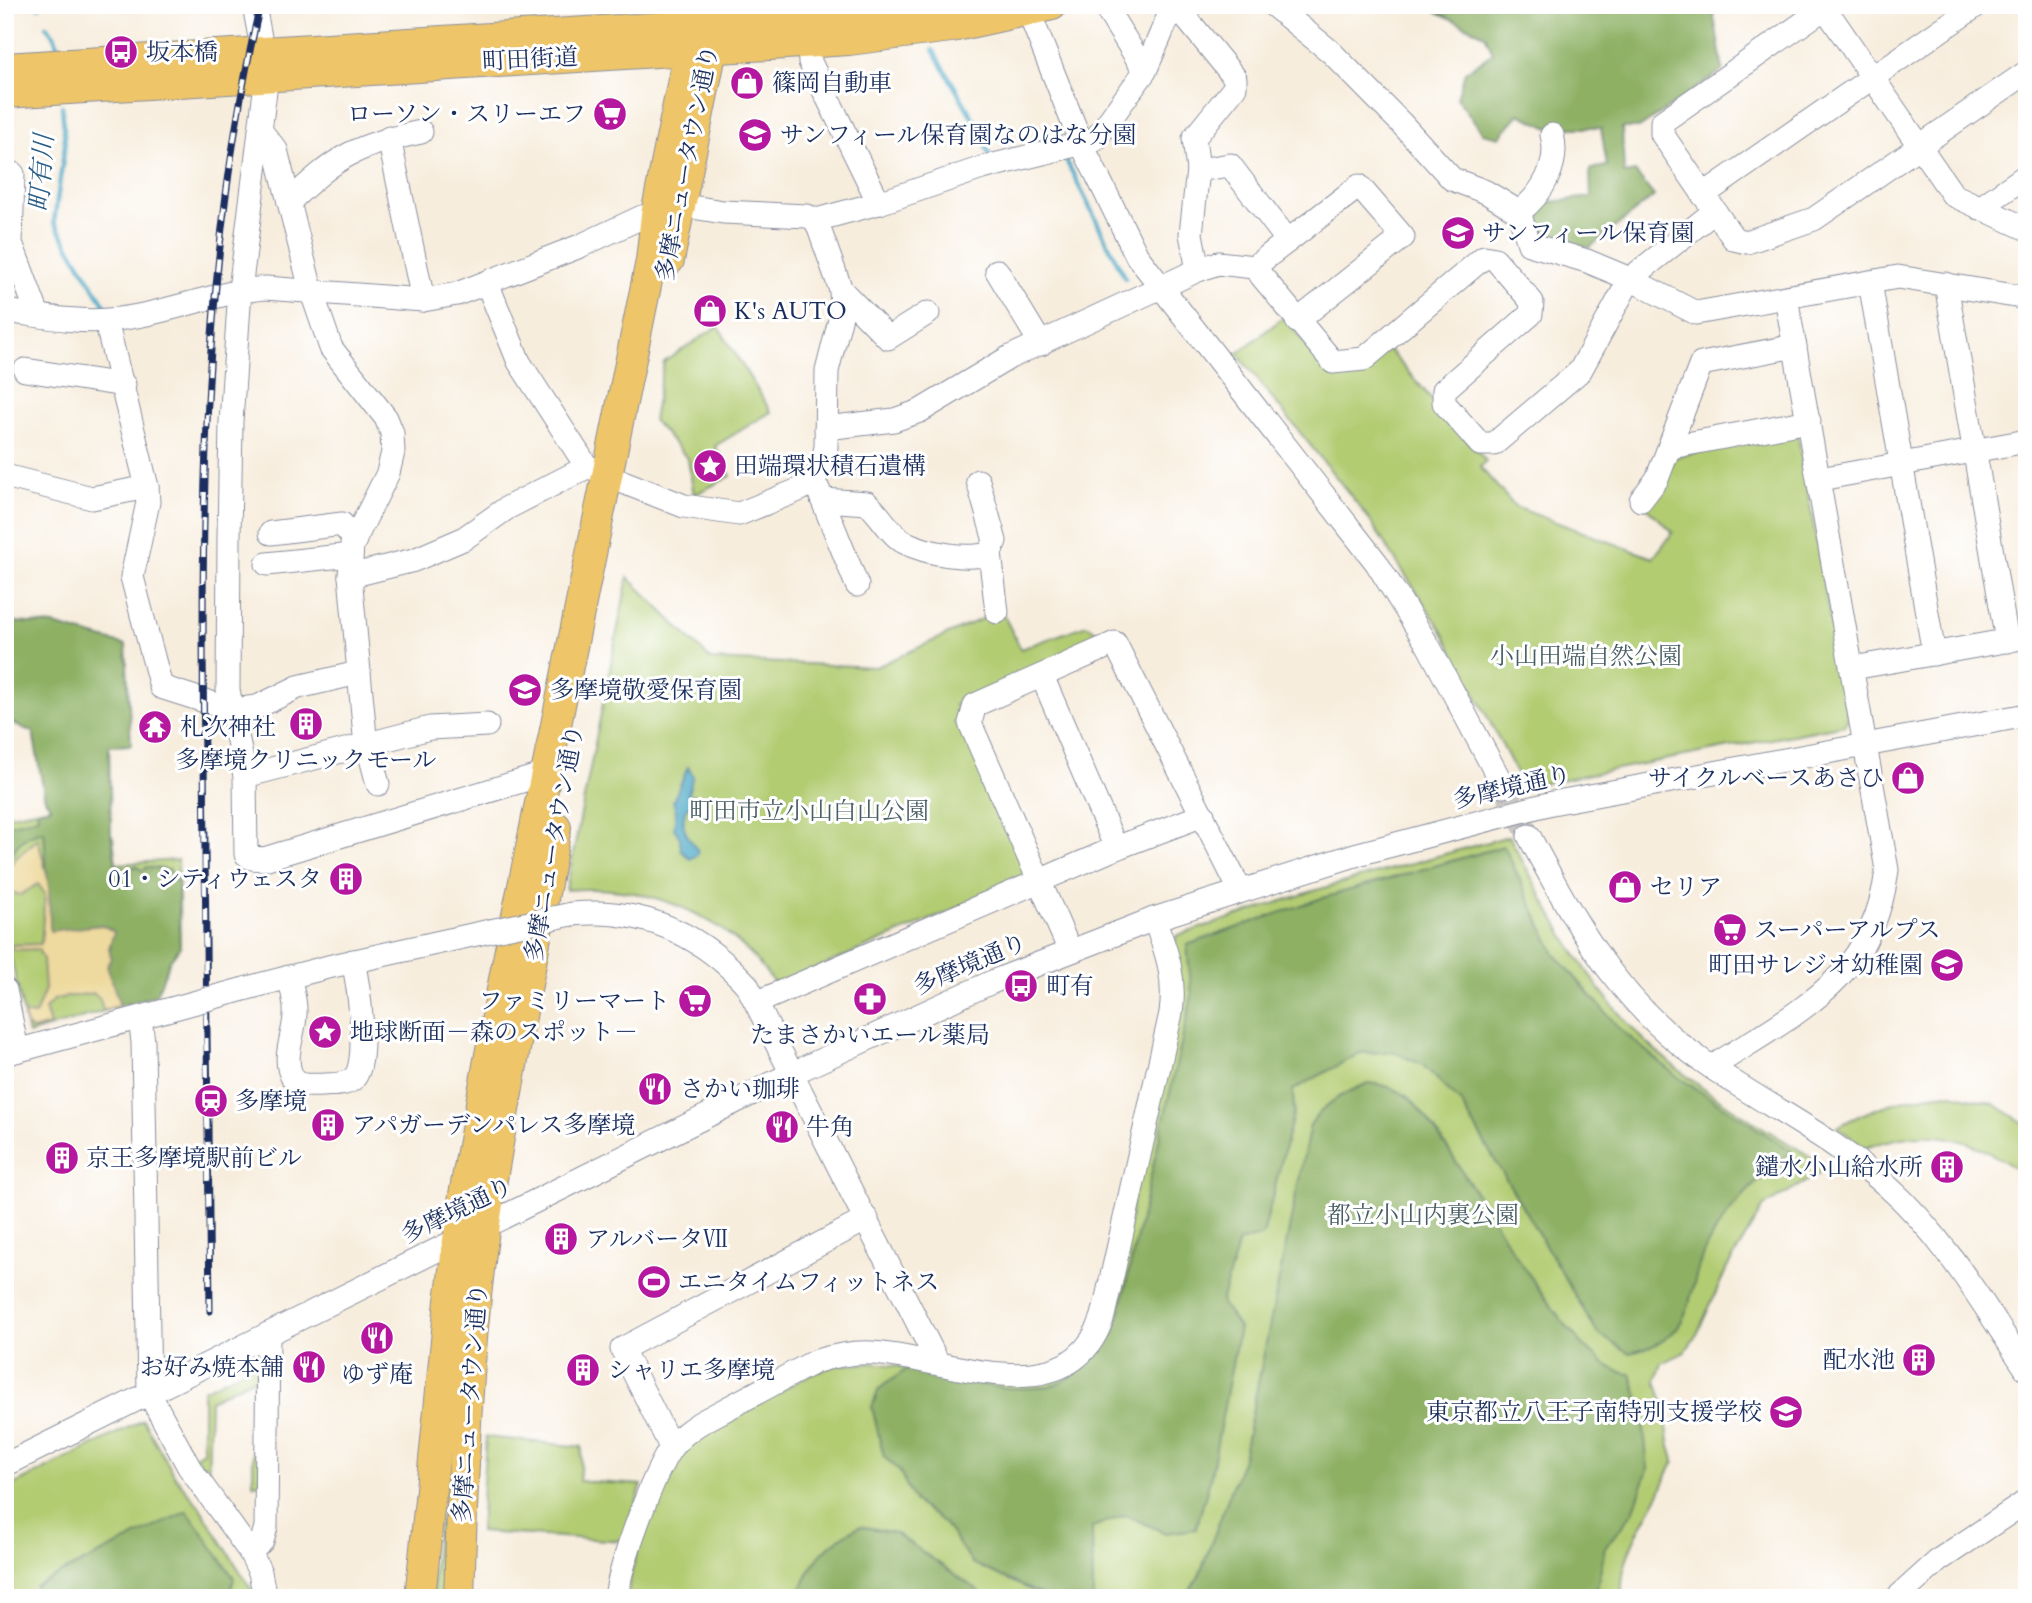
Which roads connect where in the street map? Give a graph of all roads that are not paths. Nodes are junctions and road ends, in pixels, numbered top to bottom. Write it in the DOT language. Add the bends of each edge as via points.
graph roads {
  1 [pos="930,5"];
  2 [pos="1104,5"];
  3 [pos="1273,5"];
  4 [pos="1977,5"];
  5 [pos="1035,7"];
  6 [pos="1180,7"];
  7 [pos="1827,7"];
  8 [pos="255,9"];
  9 [pos="760,13"];
  10 [pos="706,32"];
  11 [pos="808,43"];
  12 [pos="265,63"];
  13 [pos="5,68"];
  14 [pos="1145,71"];
  15 [pos="2027,72"];
  16 [pos="1873,78"];
  17 [pos="5,93"];
  18 [pos="260,130"];
  19 [pos="421,132"];
  20 [pos="1552,135"];
  21 [pos="389,138"];
  22 [pos="1082,145"];
  23 [pos="1919,146"];
  24 [pos="1198,170"];
  25 [pos="13,174"];
  26 [pos="2027,175"];
  27 [pos="289,202"];
  28 [pos="880,203"];
  29 [pos="1709,203"];
  30 [pos="1980,208"];
  31 [pos="668,210"];
  32 [pos="1519,212"];
  33 [pos="816,220"];
  34 [pos="2027,229"];
  35 [pos="1288,241"];
  36 [pos="8,243"];
  37 [pos="1254,267"];
  38 [pos="1198,270"];
  39 [pos="997,271"];
  40 [pos="1630,279"];
  41 [pos="1870,282"];
  42 [pos="487,283"];
  43 [pos="1946,284"];
  44 [pos="1159,288"];
  45 [pos="240,290"];
  46 [pos="311,290"];
  47 [pos="841,290"];
  48 [pos="1786,297"];
  49 [pos="2026,299"];
  50 [pos="423,300"];
  51 [pos="5,311"];
  52 [pos="928,313"];
  53 [pos="38,315"];
  54 [pos="106,321"];
  55 [pos="1297,321"];
  56 [pos="1041,344"];
  57 [pos="1795,346"];
  58 [pos="25,370"];
  59 [pos="124,385"];
  60 [pos="1809,421"];
  61 [pos="826,428"];
  62 [pos="2027,442"];
  63 [pos="1671,447"];
  64 [pos="1974,451"];
  65 [pos="1901,464"];
  66 [pos="607,474"];
  67 [pos="5,476"];
  68 [pos="1820,479"];
  69 [pos="978,481"];
  70 [pos="147,487"];
  71 [pos="818,490"];
  72 [pos="1641,500"];
  73 [pos="271,533"];
  74 [pos="990,553"];
  75 [pos="352,557"];
  76 [pos="267,564"];
  77 [pos="857,585"];
  78 [pos="997,612"];
  79 [pos="2017,639"];
  80 [pos="1934,654"];
  81 [pos="1853,668"];
  82 [pos="358,673"];
  83 [pos="1042,677"];
  84 [pos="233,710"];
  85 [pos="2027,715"];
  86 [pos="487,725"];
  87 [pos="366,742"];
  88 [pos="1866,743"];
  89 [pos="548,773"];
  90 [pos="244,776"];
  91 [pos="378,784"];
  92 [pos="1503,786"];
  93 [pos="1203,815"];
  94 [pos="1529,836"];
  95 [pos="1116,848"];
  96 [pos="1039,881"];
  97 [pos="1240,890"];
  98 [pos="1154,919"];
  99 [pos="1070,951"];
  100 [pos="354,961"];
  101 [pos="289,977"];
  102 [pos="5,990"];
  103 [pos="758,1002"];
  104 [pos="140,1018"];
  105 [pos="11,1052"];
  106 [pos="1712,1068"];
  107 [pos="793,1073"];
  108 [pos="867,1219"];
  109 [pos="485,1225"];
  110 [pos="458,1239"];
  111 [pos="268,1334"];
  112 [pos="938,1363"];
  113 [pos="2027,1370"];
  114 [pos="149,1393"];
  115 [pos="671,1447"];
  116 [pos="5,1465"];
  117 [pos="2027,1500"];
  118 [pos="250,1552"];
  119 [pos="265,1598"];
  120 [pos="420,1598"];
  121 [pos="459,1598"];
  122 [pos="616,1598"];
  123 [pos="1897,1598"];
  1 -- 9 [label="main road, 町田街道" via="846,16"];
  2 -- 14 [label="street"];
  3 -- 32 [label="street" via="1331,52 1452,179"];
  4 -- 16 [label="street"];
  5 -- 11 [label="main road, 町田街道" via="908,34"];
  5 -- 22 [label="street"];
  6 -- 14 [label="street" via="1167,20"];
  6 -- 24 [label="street" via="1234,78 1235,87 1194,138"];
  7 -- 16 [label="street"];
  7 -- 29 [label="street" via="1661,121 1662,134"];
  8 -- 12 [label="street"];
  9 -- 10 [label="main road, 町田街道"];
  10 -- 11 [label="main road, 町田街道"];
  10 -- 12 [label="main road, 町田街道"];
  10 -- 31 [label="main road, 多摩ニュータウン通り"];
  11 -- 28 [label="street" via="810,62"];
  12 -- 13 [label="main road, 町田街道"];
  12 -- 17 [label="main road, 町田街道"];
  12 -- 18 [label="street"];
  14 -- 22 [label="street" via="1095,140"];
  15 -- 23 [label="street"];
  16 -- 23 [label="street"];
  16 -- 29 [label="street"];
  18 -- 27 [label="street" via="276,150"];
  18 -- 45 [label="street"];
  19 -- 21 [label="street"];
  20 -- 32 [label="street" via="1554,163 1532,202"];
  21 -- 27 [label="street" via="340,157"];
  21 -- 50 [label="street"];
  22 -- 28 [label="street" via="982,168"];
  22 -- 44 [label="street" via="1137,256"];
  23 -- 29 [label="street" via="1814,219 1747,242 1734,239"];
  23 -- 30 [label="street" via="1953,195"];
  24 -- 35 [label="street" via="1230,165"];
  24 -- 38 [label="street" via="1191,234"];
  25 -- 36 [label="street"];
  26 -- 30 [label="street"];
  27 -- 46 [label="street"];
  28 -- 33 [label="street"];
  29 -- 40 [label="street"];
  30 -- 34 [label="street"];
  31 -- 33 [label="street"];
  31 -- 42 [label="street"];
  31 -- 66 [label="main road, 多摩ニュータウン通り"];
  32 -- 40 [label="street" via="1529,244"];
  33 -- 47 [label="street"];
  35 -- 37 [label="street"];
  35 -- 55 [label="street" via="1359,186 1404,237"];
  36 -- 53 [label="street"];
  37 -- 38 [label="street" via="1218,263"];
  37 -- 55 [label="street"];
  38 -- 44 [label="street"];
  39 -- 56 [label="street"];
  40 -- 48 [label="street" via="1696,313"];
  40 -- 55 [label="street" via="1580,371 1494,444 1480,444 1444,402 1444,390 1531,314 1532,302 1495,259 1484,257 1364,359 1333,362"];
  41 -- 43 [label="street" via="1898,276"];
  41 -- 48 [label="street"];
  41 -- 65 [label="street"];
  42 -- 50 [label="street"];
  42 -- 66 [label="street" via="519,362"];
  43 -- 49 [label="street"];
  43 -- 64 [label="street"];
  44 -- 56 [label="street"];
  44 -- 92 [label="street" via="1376,562 1429,647"];
  45 -- 46 [label="street"];
  45 -- 54 [label="street" via="158,313"];
  45 -- 84 [label="street" via="229,537 228,690"];
  46 -- 50 [label="street"];
  46 -- 75 [label="street" via="331,348 386,418 392,433 388,473"];
  47 -- 52 [label="street" via="888,338"];
  47 -- 61 [label="street" via="842,312 827,371"];
  48 -- 57 [label="street"];
  51 -- 53 [label="street"];
  53 -- 54 [label="street"];
  54 -- 59 [label="street"];
  56 -- 61 [label="street" via="975,375 920,411 894,420"];
  57 -- 60 [label="street"];
  57 -- 63 [label="street" via="1701,363"];
  58 -- 59 [label="street"];
  59 -- 70 [label="street"];
  60 -- 63 [label="street"];
  60 -- 68 [label="street"];
  61 -- 71 [label="street"];
  62 -- 64 [label="street"];
  63 -- 72 [label="street" via="1657,479"];
  64 -- 65 [label="street"];
  64 -- 79 [label="street"];
  65 -- 68 [label="street"];
  65 -- 80 [label="street"];
  66 -- 71 [label="street" via="684,506 739,514"];
  66 -- 75 [label="street" via="508,508 463,539 414,561"];
  66 -- 89 [label="main road, 多摩ニュータウン通り"];
  66 -- 109 [label="main road, 多摩ニュータウン通り" via="571,745"];
  67 -- 70 [label="street" via="92,498"];
  68 -- 81 [label="street"];
  69 -- 74 [label="street" via="995,541"];
  70 -- 84 [label="street" via="132,576 161,687"];
  71 -- 74 [label="street" via="867,503 902,542 942,553"];
  71 -- 77 [label="street"];
  73 -- 75 [label="street" via="342,524"];
  74 -- 78 [label="street"];
  75 -- 76 [label="street"];
  75 -- 82 [label="street"];
  79 -- 80 [label="street"];
  80 -- 81 [label="street"];
  81 -- 88 [label="street"];
  82 -- 84 [label="street" via="298,687 257,706"];
  82 -- 87 [label="street"];
  83 -- 93 [label="street" via="1115,643"];
  83 -- 95 [label="street"];
  83 -- 96 [label="street" via="975,705 970,723"];
  84 -- 90 [label="street"];
  85 -- 88 [label="street, 多摩境通り"];
  86 -- 87 [label="street" via="430,728"];
  87 -- 90 [label="street"];
  87 -- 91 [label="street"];
  88 -- 97 [label="street, 多摩境通り" via="1552,803"];
  88 -- 106 [label="street" via="1887,870 1872,932 1858,957 1836,981"];
  89 -- 90 [label="street" via="256,860 246,854 244,845"];
  89 -- 110 [label="main road, 多摩ニュータウン通り" via="505,974"];
  93 -- 95 [label="street"];
  93 -- 97 [label="street"];
  94 -- 106 [label="street" via="1574,922 1616,982 1664,1030"];
  95 -- 96 [label="street"];
  96 -- 99 [label="street"];
  96 -- 103 [label="street"];
  97 -- 98 [label="street, 多摩境通り"];
  98 -- 99 [label="street, 多摩境通り"];
  98 -- 112 [label="street" via="1171,965 1174,994 1103,1316 1094,1337 1075,1359 1042,1374 1017,1376"];
  99 -- 107 [label="street, 多摩境通り" via="902,1021"];
  100 -- 101 [label="street"];
  100 -- 101 [label="street" via="361,1058 358,1072 346,1083 307,1086 294,1081 289,1048 295,1005"];
  100 -- 103 [label="street, bridge" via="572,914 610,913 684,932 728,964"];
  101 -- 104 [label="street, bridge"];
  102 -- 105 [label="street"];
  103 -- 107 [label="street"];
  104 -- 105 [label="street"];
  104 -- 114 [label="street"];
  106 -- 113 [label="street" via="1853,1158 1887,1185 1953,1259"];
  107 -- 108 [label="street"];
  107 -- 109 [label="street, 多摩境通り"];
  108 -- 112 [label="street"];
  108 -- 115 [label="street" via="622,1349"];
  109 -- 110 [label="street, 多摩境通り"];
  109 -- 121 [label="main road, 多摩ニュータウン通り" via="464,1440"];
  110 -- 111 [label="street, 多摩境通り"];
  110 -- 120 [label="main road, 多摩ニュータウン通り"];
  111 -- 114 [label="street, 多摩境通り"];
  111 -- 118 [label="street" via="266,1527 262,1541"];
  112 -- 115 [label="street" via="867,1353 814,1362 700,1423"];
  114 -- 116 [label="street, 多摩境通り"];
  114 -- 118 [label="street" via="189,1466"];
  115 -- 122 [label="street" via="621,1571"];
  117 -- 123 [label="street" via="1939,1560"];
  118 -- 119 [label="street"];
}
